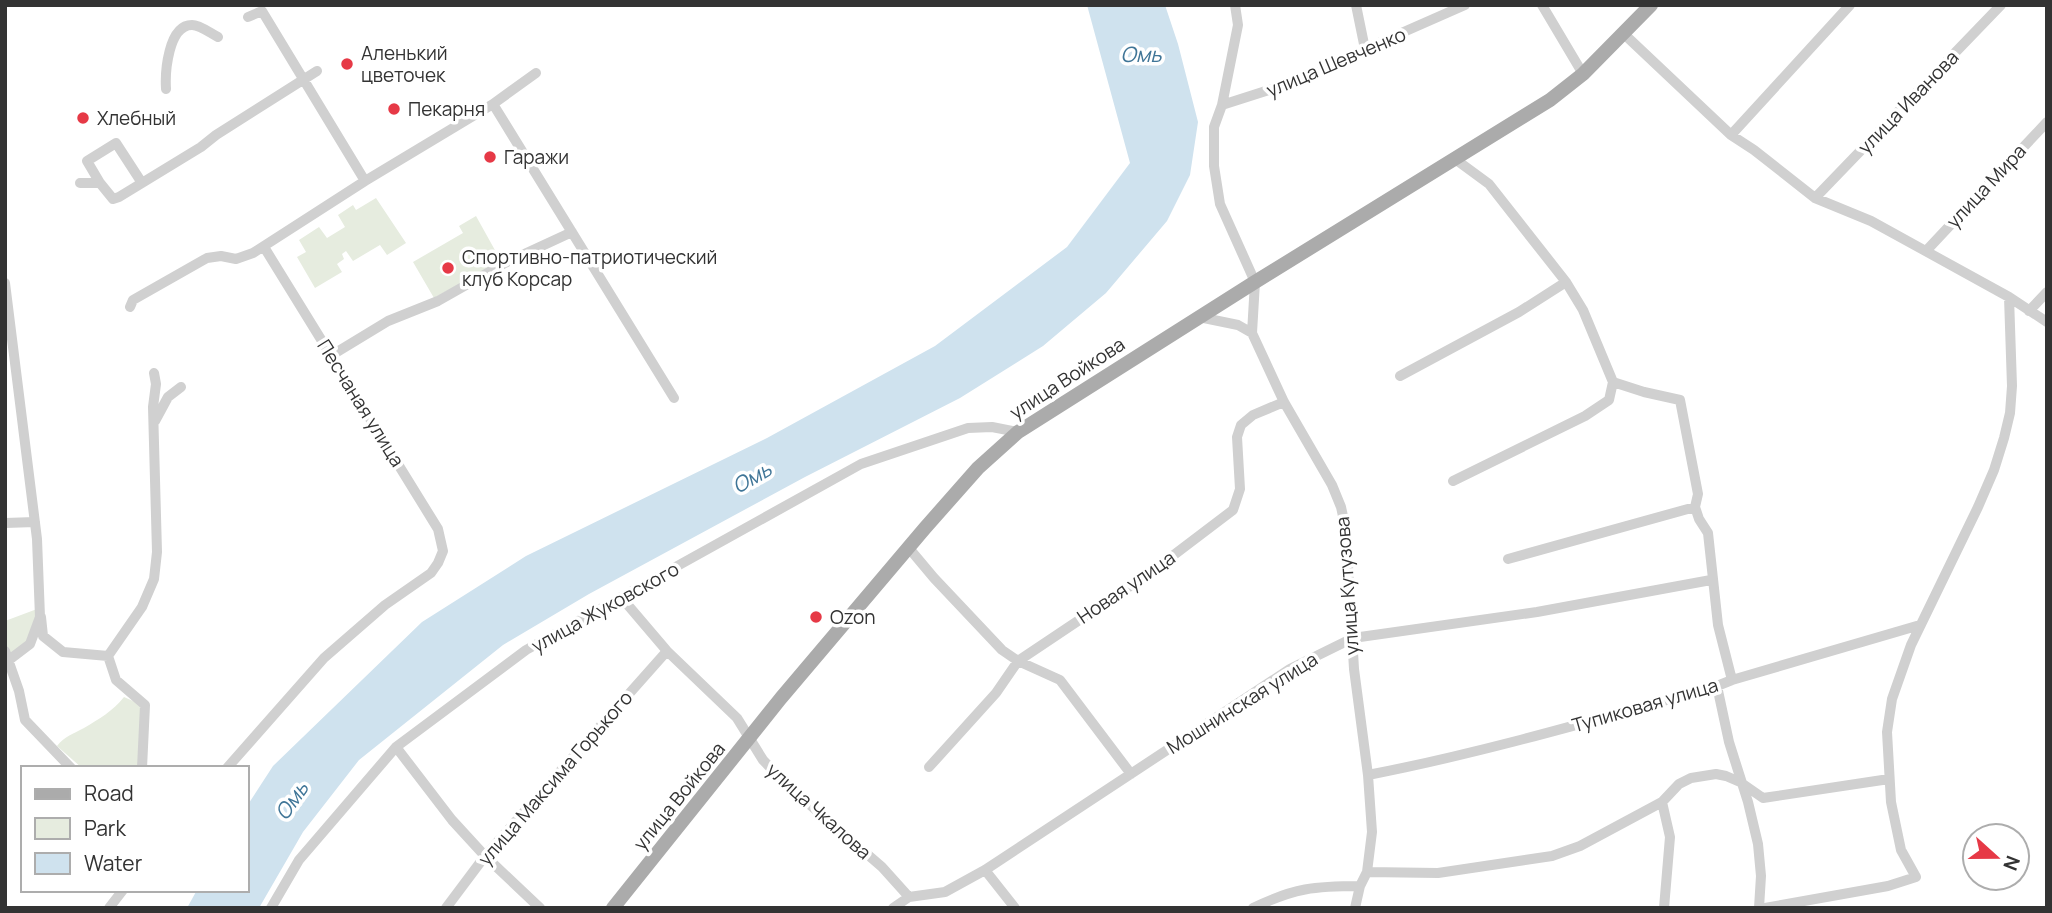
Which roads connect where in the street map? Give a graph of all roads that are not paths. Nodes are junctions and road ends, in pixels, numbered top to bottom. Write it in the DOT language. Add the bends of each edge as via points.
graph roads {
  1 [pos="1235,5"];
  2 [pos="1356,5"];
  3 [pos="1465,5"];
  4 [pos="1542,5"];
  5 [pos="1651,5"];
  6 [pos="1850,5"];
  7 [pos="2001,5"];
  8 [pos="248,17"];
  9 [pos="1624,34"];
  10 [pos="218,37"];
  11 [pos="1365,49"];
  12 [pos="317,71"];
  13 [pos="536,74"];
  14 [pos="1583,74"];
  15 [pos="303,80"];
  16 [pos="166,89"];
  17 [pos="493,104"];
  18 [pos="1222,105"];
  19 [pos="2047,122"];
  20 [pos="1731,135"];
  21 [pos="1455,159"];
  22 [pos="365,181"];
  23 [pos="80,183"];
  24 [pos="100,183"];
  25 [pos="142,183"];
  26 [pos="1815,198"];
  27 [pos="572,232"];
  28 [pos="264,247"];
  29 [pos="1926,251"];
  30 [pos="1255,282"];
  31 [pos="1566,282"];
  32 [pos="5,283"];
  33 [pos="2047,292"];
  34 [pos="2009,298"];
  35 [pos="130,307"];
  36 [pos="2029,312"];
  37 [pos="1199,317"];
  38 [pos="2047,322"];
  39 [pos="1252,333"];
  40 [pos="332,355"];
  41 [pos="154,373"];
  42 [pos="1400,376"];
  43 [pos="1613,382"];
  44 [pos="181,387"];
  45 [pos="674,398"];
  46 [pos="1284,401"];
  47 [pos="154,422"];
  48 [pos="1018,432"];
  49 [pos="1453,481"];
  50 [pos="1695,506"];
  51 [pos="35,522"];
  52 [pos="5,523"];
  53 [pos="908,547"];
  54 [pos="1508,559"];
  55 [pos="1711,580"];
  56 [pos="621,597"];
  57 [pos="40,617"];
  58 [pos="1920,625"];
  59 [pos="1353,638"];
  60 [pos="30,644"];
  61 [pos="667,651"];
  62 [pos="63,652"];
  63 [pos="7,656"];
  64 [pos="108,656"];
  65 [pos="1018,661"];
  66 [pos="1732,680"];
  67 [pos="1717,686"];
  68 [pos="750,737"];
  69 [pos="396,747"];
  70 [pos="69,766"];
  71 [pos="142,766"];
  72 [pos="230,766"];
  73 [pos="929,767"];
  74 [pos="1130,774"];
  75 [pos="1368,775"];
  76 [pos="1889,779"];
  77 [pos="1740,782"];
  78 [pos="1661,802"];
  79 [pos="485,856"];
  80 [pos="985,870"];
  81 [pos="1367,872"];
  82 [pos="1360,886"];
  83 [pos="121,892"];
  84 [pos="909,897"];
  85 [pos="109,908"];
  86 [pos="271,908"];
  87 [pos="446,908"];
  88 [pos="540,908"];
  89 [pos="613,908"];
  90 [pos="893,908"];
  91 [pos="1015,908"];
  92 [pos="1253,908"];
  93 [pos="1355,908"];
  94 [pos="1664,908"];
  95 [pos="1759,908"];
  96 [pos="1765,908"];
  1 -- 18 [label="street" via="1238,25"];
  2 -- 11 [label="street"];
  3 -- 11 [label="street, улица Шевченко"];
  4 -- 14 [label="street"];
  5 -- 9 [label="main road, улица Войкова"];
  6 -- 20 [label="street"];
  7 -- 26 [label="street, улица Иванова"];
  8 -- 15 [label="street" via="262,12"];
  9 -- 14 [label="main road, улица Войкова"];
  9 -- 20 [label="street"];
  10 -- 16 [label="street" via="195,25 186,26 176,36 165,68"];
  11 -- 18 [label="street, улица Шевченко" via="1307,78"];
  12 -- 15 [label="street"];
  13 -- 17 [label="street"];
  14 -- 21 [label="main road, улица Войкова"];
  15 -- 22 [label="street"];
  15 -- 25 [label="street"];
  17 -- 22 [label="street"];
  17 -- 27 [label="street"];
  18 -- 30 [label="street" via="1214,127 1220,204"];
  19 -- 29 [label="street, улица Мира"];
  20 -- 26 [label="street"];
  21 -- 30 [label="main road, улица Войкова"];
  21 -- 31 [label="street" via="1489,184"];
  22 -- 28 [label="street"];
  23 -- 24 [label="street"];
  24 -- 25 [label="street" via="113,199"];
  24 -- 25 [label="street" via="87,161 116,143"];
  26 -- 29 [label="street"];
  27 -- 40 [label="street" via="438,301 388,321"];
  27 -- 45 [label="street"];
  28 -- 35 [label="street" via="236,259 207,258 139,296"];
  28 -- 40 [label="street, Песчаная улица"];
  29 -- 34 [label="street"];
  30 -- 37 [label="main road, улица Войкова"];
  30 -- 39 [label="street, улица Кутузова"];
  31 -- 42 [label="street"];
  31 -- 43 [label="street"];
  32 -- 51 [label="street"];
  33 -- 36 [label="street"];
  34 -- 36 [label="street"];
  34 -- 58 [label="street" via="2012,386 2004,438 1978,507"];
  36 -- 38 [label="street"];
  37 -- 39 [label="street" via="1238,325"];
  37 -- 48 [label="main road, улица Войкова"];
  39 -- 46 [label="street, улица Кутузова"];
  40 -- 72 [label="street, Песчаная улица" via="438,529 443,551 431,573 324,658"];
  41 -- 47 [label="street"];
  43 -- 49 [label="street" via="1609,400 1585,416"];
  43 -- 50 [label="street" via="1680,400 1698,494"];
  44 -- 47 [label="street" via="168,397"];
  46 -- 59 [label="street, улица Кутузова" via="1341,507"];
  46 -- 65 [label="street, Новая улица" via="1241,425 1237,437 1240,488 1233,510 1154,570"];
  47 -- 64 [label="street" via="154,579 142,607"];
  48 -- 53 [label="main road, улица Войкова" via="978,468"];
  48 -- 56 [label="street, улица Жуковского" via="968,428 861,464"];
  50 -- 54 [label="street"];
  50 -- 55 [label="street" via="1708,533"];
  51 -- 52 [label="street"];
  51 -- 57 [label="street"];
  53 -- 65 [label="street" via="1002,650"];
  53 -- 68 [label="main road, улица Войкова"];
  55 -- 59 [label="street, Мошнинская улица" via="1536,612"];
  55 -- 66 [label="street"];
  56 -- 61 [label="street, улица Чкалова"];
  56 -- 69 [label="street, улица Жуковского" via="526,650"];
  57 -- 60 [label="street"];
  57 -- 62 [label="street" via="43,636"];
  58 -- 66 [label="street, Тупиковая улица"];
  58 -- 76 [label="street" via="1892,699 1887,732"];
  59 -- 74 [label="street, Мошнинская улица" via="1290,670"];
  59 -- 75 [label="street, улица Кутузова"];
  60 -- 62 [label="street" via="41,641"];
  60 -- 63 [label="street"];
  61 -- 68 [label="street, улица Чкалова" via="737,718"];
  61 -- 79 [label="street, улица Максима Горького"];
  62 -- 64 [label="street"];
  63 -- 70 [label="street" via="24,720"];
  64 -- 71 [label="street" via="116,680 145,705"];
  65 -- 73 [label="street, Новая улица" via="996,693"];
  65 -- 74 [label="street" via="1060,680"];
  66 -- 67 [label="street, Тупиковая улица"];
  67 -- 75 [label="street, Тупиковая улица" via="1449,759"];
  67 -- 77 [label="street"];
  68 -- 84 [label="street, улица Чкалова" via="763,760 787,785 882,867"];
  68 -- 89 [label="main road, улица Войкова"];
  69 -- 79 [label="street"];
  69 -- 86 [label="street, улица Жуковского" via="299,860"];
  74 -- 80 [label="street, Мошнинская улица"];
  75 -- 81 [label="street, улица Кутузова" via="1372,832"];
  76 -- 77 [label="street" via="1763,798"];
  76 -- 96 [label="street" via="1895,832 1916,877"];
  77 -- 78 [label="street" via="1716,774 1691,778"];
  77 -- 95 [label="street" via="1758,844"];
  78 -- 81 [label="street" via="1552,856 1438,873"];
  78 -- 94 [label="street" via="1670,837"];
  79 -- 87 [label="street, улица Максима Горького"];
  79 -- 88 [label="street"];
  80 -- 84 [label="street, Мошнинская улица" via="945,892"];
  80 -- 91 [label="street"];
  81 -- 82 [label="street, улица Кутузова"];
  82 -- 92 [label="street" via="1319,886 1283,894"];
  82 -- 93 [label="street, улица Кутузова"];
  83 -- 85 [label="street"];
  84 -- 90 [label="street, Мошнинская улица"];
}
